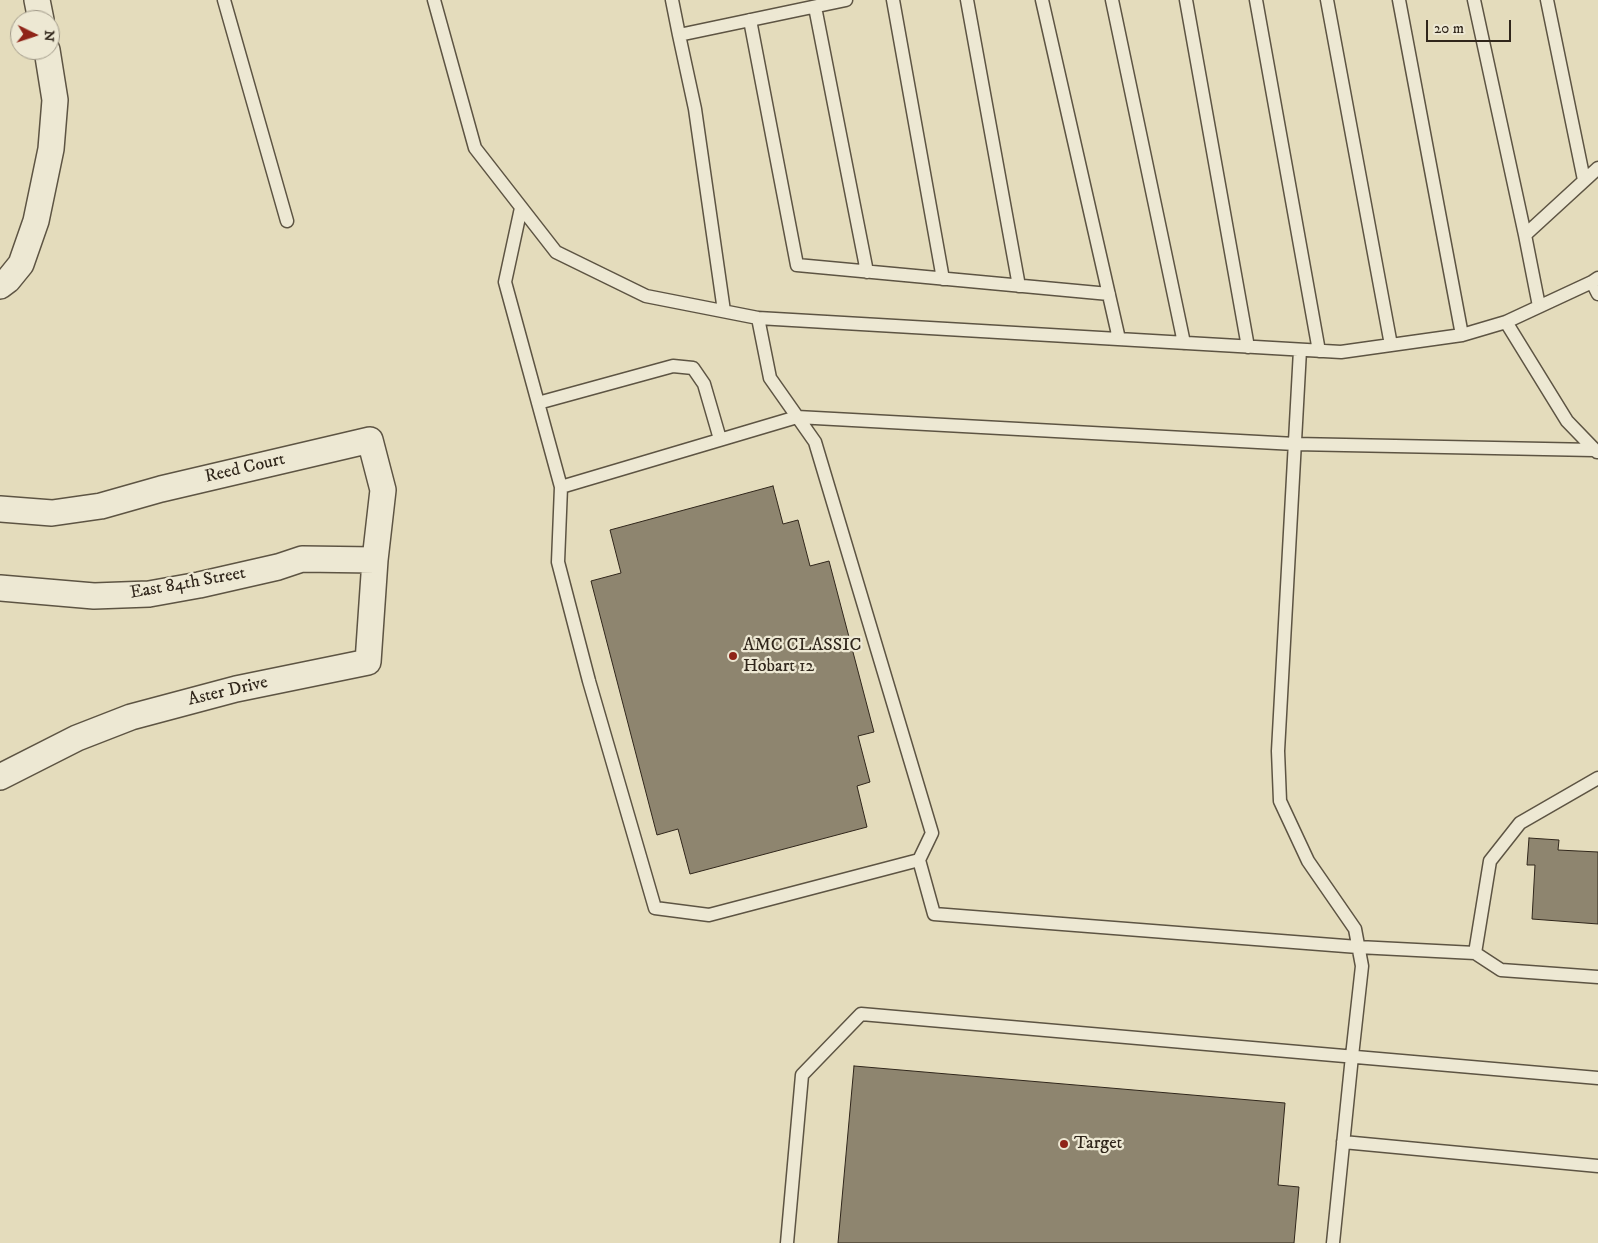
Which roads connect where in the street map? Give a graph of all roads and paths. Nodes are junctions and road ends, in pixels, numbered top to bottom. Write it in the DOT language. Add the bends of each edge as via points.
graph roads {
  1 [pos="224,0"];
  2 [pos="434,0"];
  3 [pos="672,0"];
  4 [pos="846,0"];
  5 [pos="893,0"];
  6 [pos="967,0"];
  7 [pos="1042,0"];
  8 [pos="1112,0"];
  9 [pos="1186,0"];
  10 [pos="1256,0"];
  11 [pos="1327,0"];
  12 [pos="1399,0"];
  13 [pos="1474,0"];
  14 [pos="1546,0"];
  15 [pos="815,7"];
  16 [pos="750,20"];
  17 [pos="679,35"];
  18 [pos="49,60"];
  19 [pos="1598,168"];
  20 [pos="1584,180"];
  21 [pos="521,208"];
  22 [pos="287,220"];
  23 [pos="1525,235"];
  24 [pos="867,272"];
  25 [pos="943,279"];
  26 [pos="1596,285"];
  27 [pos="0,286"];
  28 [pos="1020,286"];
  29 [pos="1109,294"];
  30 [pos="1539,306"];
  31 [pos="724,311"];
  32 [pos="758,318"];
  33 [pos="1506,322"];
  34 [pos="1462,335"];
  35 [pos="1119,339"];
  36 [pos="1184,343"];
  37 [pos="1391,345"];
  38 [pos="1248,347"];
  39 [pos="1300,350"];
  40 [pos="1320,351"];
  41 [pos="538,403"];
  42 [pos="797,416"];
  43 [pos="720,439"];
  44 [pos="1295,444"];
  45 [pos="1596,452"];
  46 [pos="561,487"];
  47 [pos="0,509"];
  48 [pos="375,560"];
  49 [pos="0,588"];
  50 [pos="0,777"];
  51 [pos="1598,778"];
  52 [pos="919,860"];
  53 [pos="1358,947"];
  54 [pos="1475,953"];
  55 [pos="1598,977"];
  56 [pos="1352,1056"];
  57 [pos="1598,1078"];
  58 [pos="1343,1142"];
  59 [pos="1598,1166"];
  60 [pos="787,1243"];
  61 [pos="1333,1243"];
  1 -- 22 [label="lane"];
  2 -- 21 [label="lane" via="475,148"];
  3 -- 17 [label="lane"];
  4 -- 15 [label="lane"];
  5 -- 25 [label="lane"];
  6 -- 28 [label="lane"];
  7 -- 29 [label="lane"];
  8 -- 36 [label="lane"];
  9 -- 38 [label="lane"];
  10 -- 40 [label="lane"];
  11 -- 37 [label="lane"];
  12 -- 34 [label="lane"];
  13 -- 23 [label="lane"];
  14 -- 20 [label="lane"];
  15 -- 16 [label="lane"];
  15 -- 24 [label="lane"];
  16 -- 17 [label="lane"];
  16 -- 24 [label="lane" via="797,265"];
  17 -- 31 [label="lane" via="695,109"];
  18 -- 27 [label="street" via="55,100 51,149 36,221 21,264"];
  19 -- 20 [label="lane"];
  20 -- 23 [label="lane"];
  21 -- 31 [label="lane" via="556,252 646,296"];
  21 -- 41 [label="lane" via="505,282"];
  23 -- 30 [label="lane"];
  24 -- 25 [label="lane"];
  25 -- 28 [label="lane"];
  26 -- 30 [label="lane"];
  28 -- 29 [label="lane"];
  29 -- 35 [label="lane"];
  30 -- 33 [label="lane"];
  31 -- 32 [label="lane"];
  32 -- 35 [label="lane"];
  32 -- 42 [label="lane" via="770,378"];
  33 -- 34 [label="lane"];
  33 -- 45 [label="lane" via="1567,421"];
  34 -- 37 [label="lane"];
  35 -- 36 [label="lane"];
  36 -- 38 [label="lane"];
  37 -- 40 [label="lane" via="1341,352"];
  38 -- 39 [label="lane"];
  39 -- 40 [label="lane"];
  39 -- 44 [label="lane"];
  41 -- 43 [label="lane" via="673,366 693,368 704,384"];
  41 -- 46 [label="lane"];
  42 -- 43 [label="lane"];
  42 -- 44 [label="lane"];
  42 -- 52 [label="lane" via="815,442 932,833"];
  43 -- 46 [label="lane"];
  44 -- 45 [label="lane"];
  44 -- 53 [label="lane" via="1278,751 1280,801 1308,861 1355,929"];
  46 -- 52 [label="lane" via="558,562 655,908 709,915"];
  47 -- 48 [label="street, Reed Court" via="52,513 101,506 370,440 383,490"];
  48 -- 49 [label="street, East 84th Street" via="302,559 149,594 94,596"];
  48 -- 50 [label="street, Aster Drive" via="368,662 236,689 131,717 77,738"];
  51 -- 54 [label="lane" via="1520,823 1490,861"];
  52 -- 53 [label="lane" via="934,914"];
  53 -- 54 [label="lane"];
  53 -- 56 [label="lane" via="1362,966"];
  54 -- 55 [label="lane" via="1501,970"];
  56 -- 57 [label="lane"];
  56 -- 58 [label="lane"];
  56 -- 60 [label="lane" via="862,1014 802,1075"];
  58 -- 59 [label="lane"];
  58 -- 61 [label="lane"];
}
